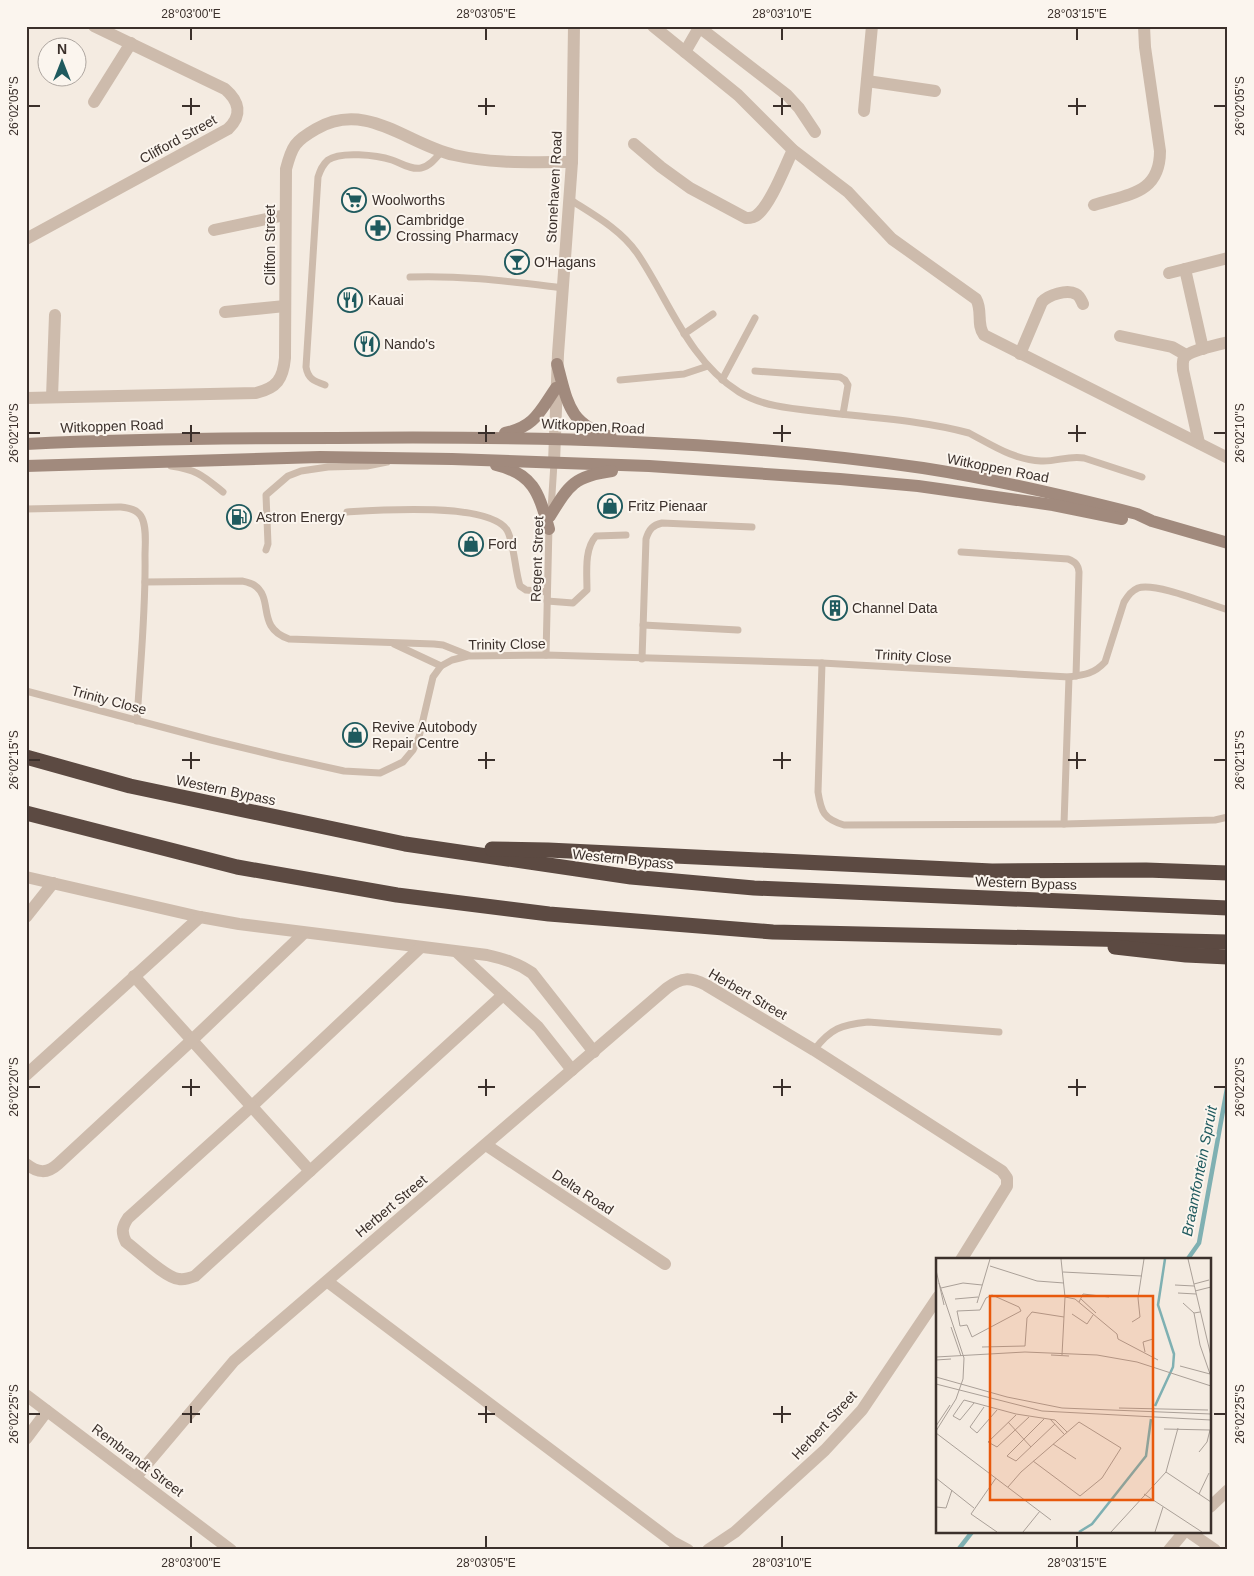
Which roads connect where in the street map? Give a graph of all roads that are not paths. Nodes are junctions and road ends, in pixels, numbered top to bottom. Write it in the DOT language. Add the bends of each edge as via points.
graph roads {
  1 [pos="94,26"];
  2 [pos="574,26"];
  3 [pos="653,26"];
  4 [pos="872,26"];
  5 [pos="1144,26"];
  6 [pos="700,27"];
  7 [pos="132,43"];
  8 [pos="685,52"];
  9 [pos="867,81"];
  10 [pos="935,91"];
  11 [pos="94,102"];
  12 [pos="864,111"];
  13 [pos="815,132"];
  14 [pos="634,144"];
  15 [pos="793,150"];
  16 [pos="442,151"];
  17 [pos="572,162"];
  18 [pos="569,200"];
  19 [pos="1094,205"];
  20 [pos="285,215"];
  21 [pos="214,230"];
  22 [pos="26,239"];
  23 [pos="1228,258"];
  24 [pos="1184,269"];
  25 [pos="1169,273"];
  26 [pos="410,277"];
  27 [pos="564,288"];
  28 [pos="1084,304"];
  29 [pos="285,306"];
  30 [pos="225,312"];
  31 [pos="713,314"];
  32 [pos="55,315"];
  33 [pos="756,318"];
  34 [pos="684,334"];
  35 [pos="1120,336"];
  36 [pos="1228,342"];
  37 [pos="1203,349"];
  38 [pos="1020,354"];
  39 [pos="1186,355"];
  40 [pos="558,364"];
  41 [pos="708,366"];
  42 [pos="755,371"];
  43 [pos="620,380"];
  44 [pos="722,380"];
  45 [pos="325,384"];
  46 [pos="556,388"];
  47 [pos="26,398"];
  48 [pos="52,398"];
  49 [pos="843,414"];
  50 [pos="475,436"];
  51 [pos="555,439"];
  52 [pos="639,443"];
  53 [pos="1199,443"];
  54 [pos="26,444"];
  55 [pos="1228,458"];
  56 [pos="402,459"];
  57 [pos="452,459"];
  58 [pos="141,462"];
  59 [pos="554,463"];
  60 [pos="26,466"];
  61 [pos="649,466"];
  62 [pos="1142,477"];
  63 [pos="223,492"];
  64 [pos="26,508"];
  65 [pos="347,512"];
  66 [pos="1152,521"];
  67 [pos="550,523"];
  68 [pos="752,527"];
  69 [pos="626,535"];
  70 [pos="1228,543"];
  71 [pos="266,550"];
  72 [pos="960,552"];
  73 [pos="146,582"];
  74 [pos="548,592"];
  75 [pos="547,601"];
  76 [pos="1228,610"];
  77 [pos="643,625"];
  78 [pos="738,630"];
  79 [pos="390,642"];
  80 [pos="546,655"];
  81 [pos="468,656"];
  82 [pos="642,659"];
  83 [pos="822,663"];
  84 [pos="441,666"];
  85 [pos="1072,676"];
  86 [pos="26,691"];
  87 [pos="137,720"];
  88 [pos="26,756"];
  89 [pos="26,812"];
  90 [pos="1228,817"];
  91 [pos="1064,824"];
  92 [pos="441,848"];
  93 [pos="1228,873"];
  94 [pos="26,876"];
  95 [pos="52,883"];
  96 [pos="1228,908"];
  97 [pos="26,917"];
  98 [pos="200,917"];
  99 [pos="303,934"];
  100 [pos="1060,938"];
  101 [pos="1228,942"];
  102 [pos="420,948"];
  103 [pos="458,953"];
  104 [pos="1228,957"];
  105 [pos="134,976"];
  106 [pos="503,995"];
  107 [pos="1000,1032"];
  108 [pos="192,1040"];
  109 [pos="814,1050"];
  110 [pos="594,1052"];
  111 [pos="572,1070"];
  112 [pos="26,1075"];
  113 [pos="251,1107"];
  114 [pos="486,1145"];
  115 [pos="26,1164"];
  116 [pos="310,1171"];
  117 [pos="962,1258"];
  118 [pos="665,1264"];
  119 [pos="328,1282"];
  120 [pos="936,1300"];
  121 [pos="26,1395"];
  122 [pos="47,1411"];
  123 [pos="26,1439"];
  124 [pos="136,1477"];
  125 [pos="1228,1490"];
  126 [pos="1212,1505"];
  127 [pos="1182,1534"];
  128 [pos="1191,1534"];
  129 [pos="231,1550"];
  130 [pos="688,1550"];
  131 [pos="708,1550"];
  132 [pos="1170,1550"];
  133 [pos="1215,1550"];
  1 -- 7 [label="street, Clifford Street"];
  2 -- 17 [label="street, Stonehaven Road"];
  3 -- 8 [label="street"];
  4 -- 9 [label="street"];
  5 -- 19 [label="street" via="1144,47 1160,151 1158,173 1141,190"];
  6 -- 8 [label="street"];
  6 -- 13 [label="street" via="787,95"];
  7 -- 11 [label="street"];
  7 -- 22 [label="street, Clifford Street" via="225,89 236,104 238,114 235,123"];
  8 -- 15 [label="street" via="738,95"];
  9 -- 10 [label="street"];
  9 -- 12 [label="street"];
  14 -- 15 [label="street" via="690,188 746,218 757,215 768,202"];
  15 -- 38 [label="street" via="848,192 892,239 972,296 978,303 979,326 984,335"];
  16 -- 17 [label="street, Clifton Street" via="504,162"];
  16 -- 20 [label="street, Clifton Street" via="374,122 336,121 321,126 295,143 289,157"];
  16 -- 45 [label="lane" via="428,165 420,168 384,158 347,154 336,156 322,167 318,177 306,367 311,379"];
  17 -- 18 [label="street, Stonehaven Road"];
  18 -- 27 [label="street, Stonehaven Road"];
  18 -- 34 [label="lane" via="608,224 637,253"];
  20 -- 21 [label="street"];
  20 -- 29 [label="street, Clifton Street"];
  23 -- 24 [label="street"];
  24 -- 25 [label="street"];
  24 -- 37 [label="street"];
  26 -- 27 [label="lane" via="437,276"];
  27 -- 40 [label="street, Stonehaven Road"];
  28 -- 38 [label="street" via="1079,296 1072,293 1046,298"];
  29 -- 30 [label="street"];
  29 -- 48 [label="street, Clifton Street" via="284,370 277,383 268,390 256,394"];
  31 -- 34 [label="lane"];
  32 -- 48 [label="street"];
  33 -- 44 [label="lane"];
  34 -- 41 [label="lane"];
  35 -- 39 [label="street" via="1172,347"];
  36 -- 37 [label="street"];
  37 -- 39 [label="street"];
  38 -- 53 [label="street"];
  39 -- 53 [label="street" via="1182,364"];
  40 -- 46 [label="street, Stonehaven Road"];
  40 -- 52 [label="main road" via="567,400 582,424 598,434"];
  41 -- 43 [label="lane" via="684,374"];
  41 -- 44 [label="lane"];
  42 -- 49 [label="lane" via="845,380 848,385"];
  44 -- 49 [label="lane" via="740,393 762,402"];
  46 -- 50 [label="main road" via="537,417 525,426 509,432"];
  46 -- 51 [label="street, Stonehaven Road"];
  47 -- 48 [label="street, Clifton Street"];
  49 -- 62 [label="lane" via="961,431 1025,459 1042,461 1074,456"];
  50 -- 51 [label="main road, Witkoppen Road"];
  50 -- 54 [label="main road, Witkoppen Road" via="220,438"];
  51 -- 52 [label="main road, Witkoppen Road"];
  51 -- 59 [label="street, Stonehaven Road"];
  52 -- 66 [label="main road, Witkoppen Road" via="923,468 1075,499 1137,514"];
  53 -- 55 [label="street"];
  56 -- 57 [label="main road, Witkoppen Road"];
  56 -- 58 [label="main road, Witkoppen Road" via="320,457"];
  56 -- 71 [label="lane" via="367,466 314,468 288,476 266,495"];
  57 -- 59 [label="main road, Witkoppen Road"];
  57 -- 67 [label="main road" via="503,467 525,477 537,492"];
  58 -- 60 [label="main road, Witkoppen Road"];
  58 -- 63 [label="lane" via="188,469 207,478"];
  59 -- 61 [label="main road, Witkoppen Road"];
  59 -- 67 [label="lane, Regent Street"];
  61 -- 66 [label="main road, Witkoppen Road" via="918,486 1053,505 1136,522"];
  61 -- 67 [label="main road" via="578,479 567,490"];
  64 -- 73 [label="lane" via="120,506 138,512 144,528"];
  65 -- 74 [label="lane" via="456,511 494,520 508,534 520,586 526,590"];
  66 -- 70 [label="main road, Witkoppen Road"];
  67 -- 74 [label="lane, Regent Street"];
  68 -- 77 [label="lane" via="662,523 651,528 646,538"];
  69 -- 75 [label="lane" via="596,536 591,541 588,558 587,590 573,603"];
  72 -- 85 [label="lane" via="1068,559 1078,566"];
  73 -- 79 [label="lane" via="242,581 254,584 260,591 272,629 279,636"];
  73 -- 87 [label="lane"];
  74 -- 75 [label="lane, Regent Street"];
  75 -- 80 [label="lane, Regent Street"];
  76 -- 85 [label="lane, Trinity Close" via="1156,588 1138,588 1129,593 1124,602 1104,662 1089,674"];
  77 -- 78 [label="lane"];
  77 -- 82 [label="lane"];
  79 -- 81 [label="lane" via="443,645"];
  79 -- 84 [label="lane"];
  80 -- 81 [label="lane, Trinity Close"];
  80 -- 82 [label="lane, Trinity Close"];
  81 -- 84 [label="lane, Trinity Close"];
  82 -- 83 [label="lane, Trinity Close"];
  83 -- 85 [label="lane, Trinity Close"];
  83 -- 91 [label="lane" via="818,792 822,812 828,819 844,825"];
  84 -- 87 [label="lane, Trinity Close" via="434,677 413,750 403,762 380,773 344,771"];
  85 -- 91 [label="lane"];
  86 -- 87 [label="lane, Trinity Close"];
  88 -- 92 [label="highway, Western Bypass" via="130,786 395,842"];
  89 -- 100 [label="highway" via="237,867 397,895 549,914 773,932"];
  90 -- 91 [label="lane"];
  92 -- 93 [label="highway" via="992,871"];
  92 -- 96 [label="highway, Western Bypass" via="631,877 745,887"];
  94 -- 95 [label="street"];
  95 -- 97 [label="street"];
  95 -- 98 [label="street"];
  98 -- 99 [label="street"];
  98 -- 105 [label="street"];
  99 -- 102 [label="street"];
  99 -- 108 [label="street"];
  100 -- 101 [label="highway"];
  100 -- 104 [label="highway" via="1186,956"];
  102 -- 103 [label="street"];
  102 -- 113 [label="street"];
  103 -- 106 [label="street"];
  103 -- 110 [label="street" via="487,955 520,964 532,973"];
  105 -- 108 [label="street"];
  105 -- 112 [label="street"];
  106 -- 111 [label="street" via="538,1027"];
  106 -- 116 [label="street"];
  107 -- 109 [label="lane" via="856,1023 832,1030"];
  108 -- 113 [label="street"];
  108 -- 115 [label="street" via="52,1170 37,1171"];
  109 -- 110 [label="street, Herbert Street" via="706,985 682,979 667,988"];
  109 -- 117 [label="street, Herbert Street" via="1002,1171 1007,1178 1007,1186"];
  110 -- 111 [label="street, Herbert Street"];
  111 -- 114 [label="street, Herbert Street"];
  113 -- 116 [label="street"];
  113 -- 116 [label="street" via="128,1218 122,1229 126,1242 171,1277 187,1279 202,1270"];
  114 -- 118 [label="street, Delta Road"];
  114 -- 119 [label="street, Herbert Street"];
  119 -- 124 [label="street, Herbert Street" via="234,1361"];
  119 -- 130 [label="street" via="673,1542"];
  120 -- 131 [label="street, Herbert Street" via="856,1417 736,1532"];
  121 -- 122 [label="street, Rembrandt Street"];
  122 -- 123 [label="street"];
  122 -- 124 [label="street, Rembrandt Street"];
  124 -- 129 [label="street, Rembrandt Street"];
  125 -- 126 [label="street"];
  127 -- 132 [label="street"];
  128 -- 133 [label="street"];
}
